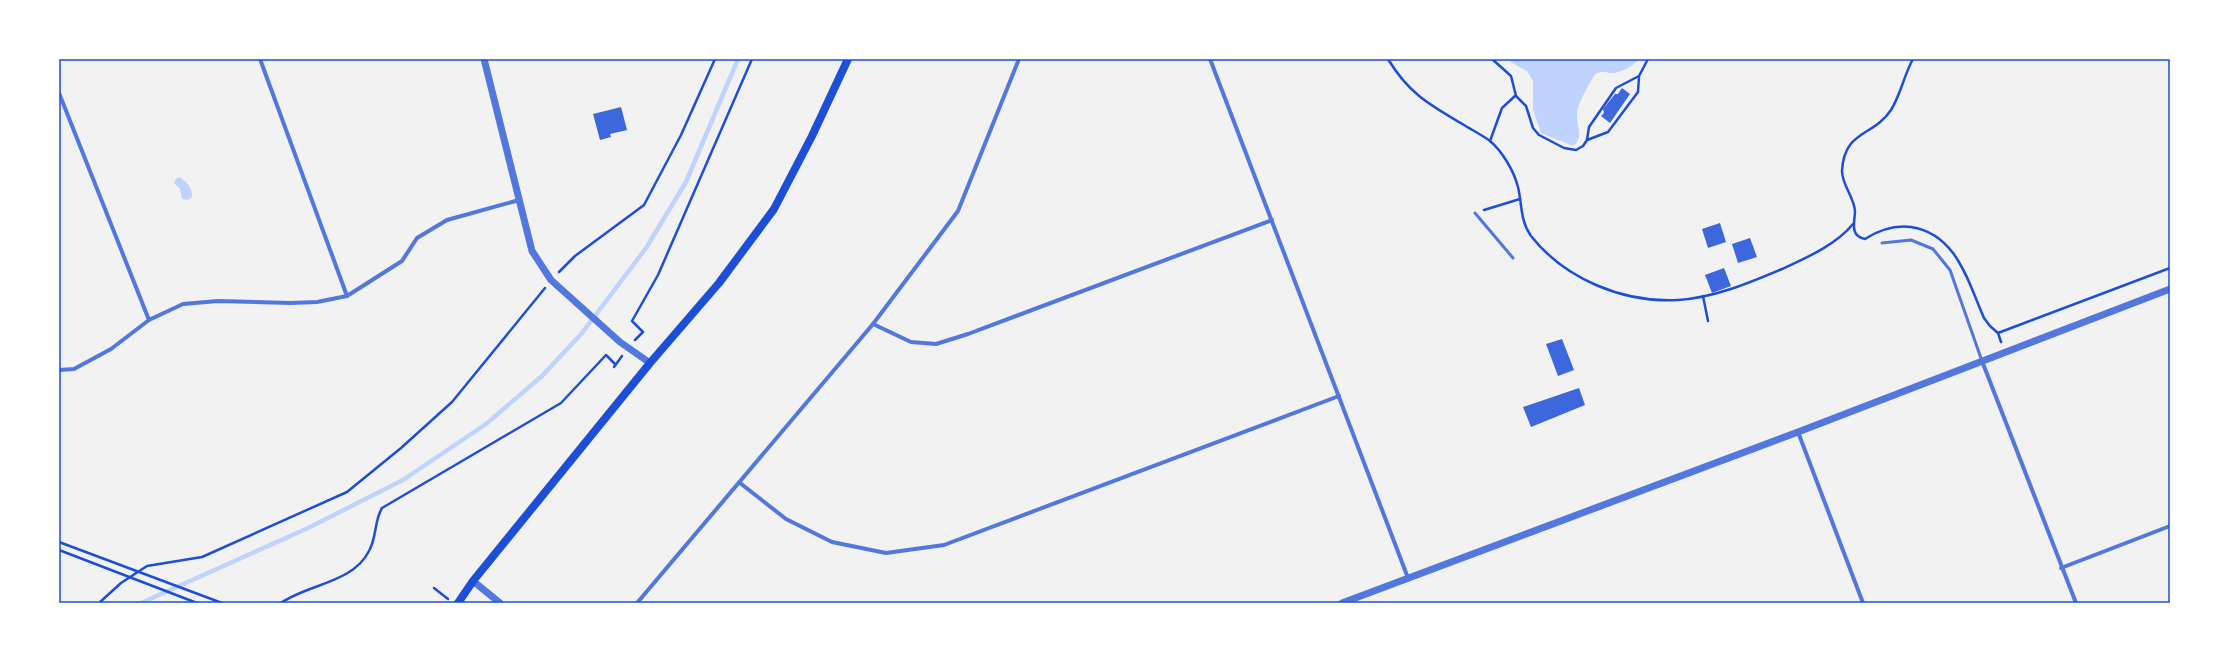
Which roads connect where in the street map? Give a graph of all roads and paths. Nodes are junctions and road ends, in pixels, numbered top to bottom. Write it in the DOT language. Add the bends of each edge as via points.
graph roads {
  1 [pos="260,59"];
  2 [pos="484,59"];
  3 [pos="715,59"];
  4 [pos="752,59"];
  5 [pos="848,59"];
  6 [pos="1019,59"];
  7 [pos="1210,59"];
  8 [pos="1388,59"];
  9 [pos="1492,59"];
  10 [pos="1648,59"];
  11 [pos="1913,59"];
  12 [pos="1639,76"];
  13 [pos="59,93"];
  14 [pos="1516,96"];
  15 [pos="1587,140"];
  16 [pos="1490,141"];
  17 [pos="1520,199"];
  18 [pos="519,200"];
  19 [pos="1475,213"];
  20 [pos="1272,220"];
  21 [pos="1852,224"];
  22 [pos="1882,243"];
  23 [pos="1513,258"];
  24 [pos="2170,268"];
  25 [pos="551,280"];
  26 [pos="2170,290"];
  27 [pos="347,296"];
  28 [pos="1703,296"];
  29 [pos="149,320"];
  30 [pos="632,321"];
  31 [pos="1708,321"];
  32 [pos="873,324"];
  33 [pos="1998,333"];
  34 [pos="2005,353"];
  35 [pos="1982,361"];
  36 [pos="650,363"];
  37 [pos="615,364"];
  38 [pos="59,370"];
  39 [pos="1339,396"];
  40 [pos="1798,432"];
  41 [pos="740,483"];
  42 [pos="2170,526"];
  43 [pos="59,542"];
  44 [pos="59,550"];
  45 [pos="2061,568"];
  46 [pos="1408,578"];
  47 [pos="473,581"];
  48 [pos="434,588"];
  49 [pos="99,603"];
  50 [pos="197,603"];
  51 [pos="221,603"];
  52 [pos="281,603"];
  53 [pos="453,603"];
  54 [pos="458,603"];
  55 [pos="500,603"];
  56 [pos="636,603"];
  57 [pos="1342,603"];
  58 [pos="1863,603"];
  59 [pos="2076,603"];
  1 -- 27 [label="street"];
  2 -- 18 [label="street"];
  3 -- 25 [label="path" via="681,135 644,204 575,256"];
  4 -- 30 [label="path" via="658,275"];
  5 -- 36 [label="main road" via="812,136 774,208 719,283"];
  6 -- 32 [label="street" via="958,211"];
  7 -- 20 [label="street"];
  8 -- 16 [label="path" via="1412,92"];
  9 -- 14 [label="path" via="1511,76"];
  10 -- 12 [label="path"];
  11 -- 21 [label="path" via="1891,110 1848,146 1842,172 1855,212"];
  12 -- 15 [label="path" via="1616,88 1588,127"];
  12 -- 15 [label="path" via="1638,92 1608,132"];
  13 -- 29 [label="street"];
  14 -- 15 [label="path" via="1526,106 1534,128 1545,139 1564,148 1576,150"];
  14 -- 16 [label="path" via="1502,108"];
  16 -- 17 [label="path" via="1511,171 1518,185"];
  17 -- 19 [label="path"];
  17 -- 28 [label="path" via="1525,224 1531,235 1551,256 1602,288 1630,296 1678,300"];
  18 -- 25 [label="street" via="532,251"];
  18 -- 27 [label="street" via="447,220 417,238 402,260"];
  19 -- 23 [label="lane"];
  20 -- 32 [label="street" via="936,344 911,342"];
  20 -- 39 [label="street"];
  21 -- 28 [label="path" via="1840,237 1790,265 1741,285"];
  21 -- 33 [label="path" via="1855,232 1865,239 1882,230 1906,227 1931,233 1941,240 1958,258 1984,318"];
  22 -- 35 [label="lane" via="1911,240 1933,249 1950,270"];
  24 -- 33 [label="path"];
  25 -- 36 [label="street" via="620,342"];
  25 -- 49 [label="path" via="452,402 347,492 202,557 148,566 121,583"];
  26 -- 34 [label="street"];
  27 -- 29 [label="street" via="317,302 218,301 183,304"];
  28 -- 31 [label="path"];
  29 -- 38 [label="street" via="111,349 74,369"];
  32 -- 41 [label="street"];
  33 -- 34 [label="path"];
  34 -- 35 [label="street"];
  35 -- 40 [label="street"];
  35 -- 45 [label="street"];
  36 -- 47 [label="main road"];
  37 -- 52 [label="path" via="606,355 561,403 382,508 377,516 375,535 369,551 360,564 345,574"];
  39 -- 41 [label="street" via="944,545 886,553 832,542 786,519"];
  39 -- 46 [label="street"];
  40 -- 46 [label="street"];
  40 -- 58 [label="street"];
  41 -- 56 [label="street"];
  42 -- 45 [label="street"];
  43 -- 51 [label="path"];
  44 -- 50 [label="path"];
  45 -- 59 [label="street"];
  46 -- 57 [label="street"];
  47 -- 54 [label="main road"];
  47 -- 55 [label="street"];
  48 -- 53 [label="path"];
}
